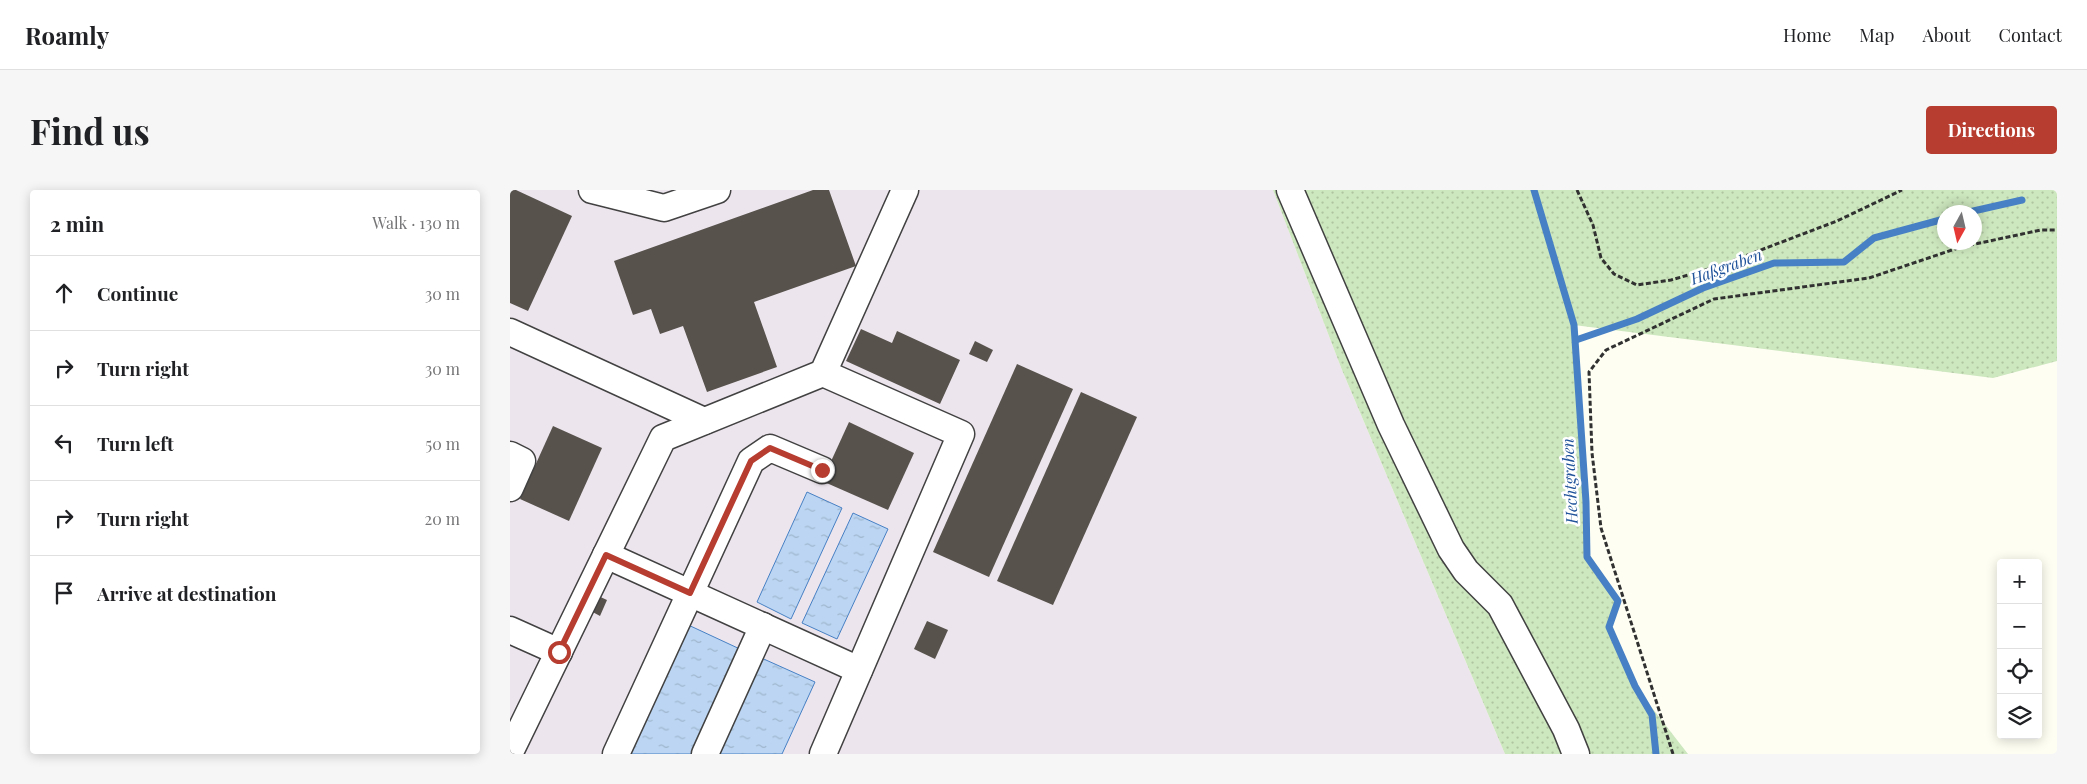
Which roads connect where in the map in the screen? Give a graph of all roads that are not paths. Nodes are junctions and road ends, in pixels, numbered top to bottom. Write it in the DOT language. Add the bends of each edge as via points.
graph roads {
  1 [pos="592,190"];
  2 [pos="717,190"];
  3 [pos="905,190"];
  4 [pos="1290,190"];
  5 [pos="510,332"];
  6 [pos="823,373"];
  7 [pos="704,421"];
  8 [pos="510,455"];
  9 [pos="822,470"];
  10 [pos="510,488"];
  11 [pos="606,555"];
  12 [pos="690,593"];
  13 [pos="763,626"];
  14 [pos="510,630"];
  15 [pos="559,652"];
  16 [pos="859,670"];
  17 [pos="510,752"];
  18 [pos="616,754"];
  19 [pos="705,754"];
  20 [pos="823,754"];
  21 [pos="1576,754"];
  1 -- 2 [label="lane" via="664,208"];
  3 -- 6 [label="lane"];
  4 -- 21 [label="lane" via="1391,425 1452,549 1466,571 1500,605"];
  5 -- 7 [label="lane"];
  6 -- 7 [label="lane"];
  6 -- 16 [label="lane" via="961,434"];
  7 -- 11 [label="lane" via="664,438"];
  8 -- 10 [label="lane" via="522,461"];
  9 -- 12 [label="lane" via="770,448 751,461"];
  11 -- 12 [label="lane"];
  11 -- 15 [label="lane"];
  12 -- 13 [label="lane"];
  12 -- 18 [label="lane"];
  13 -- 16 [label="lane"];
  13 -- 19 [label="lane"];
  14 -- 15 [label="lane"];
  15 -- 17 [label="lane"];
  16 -- 20 [label="lane"];
}
